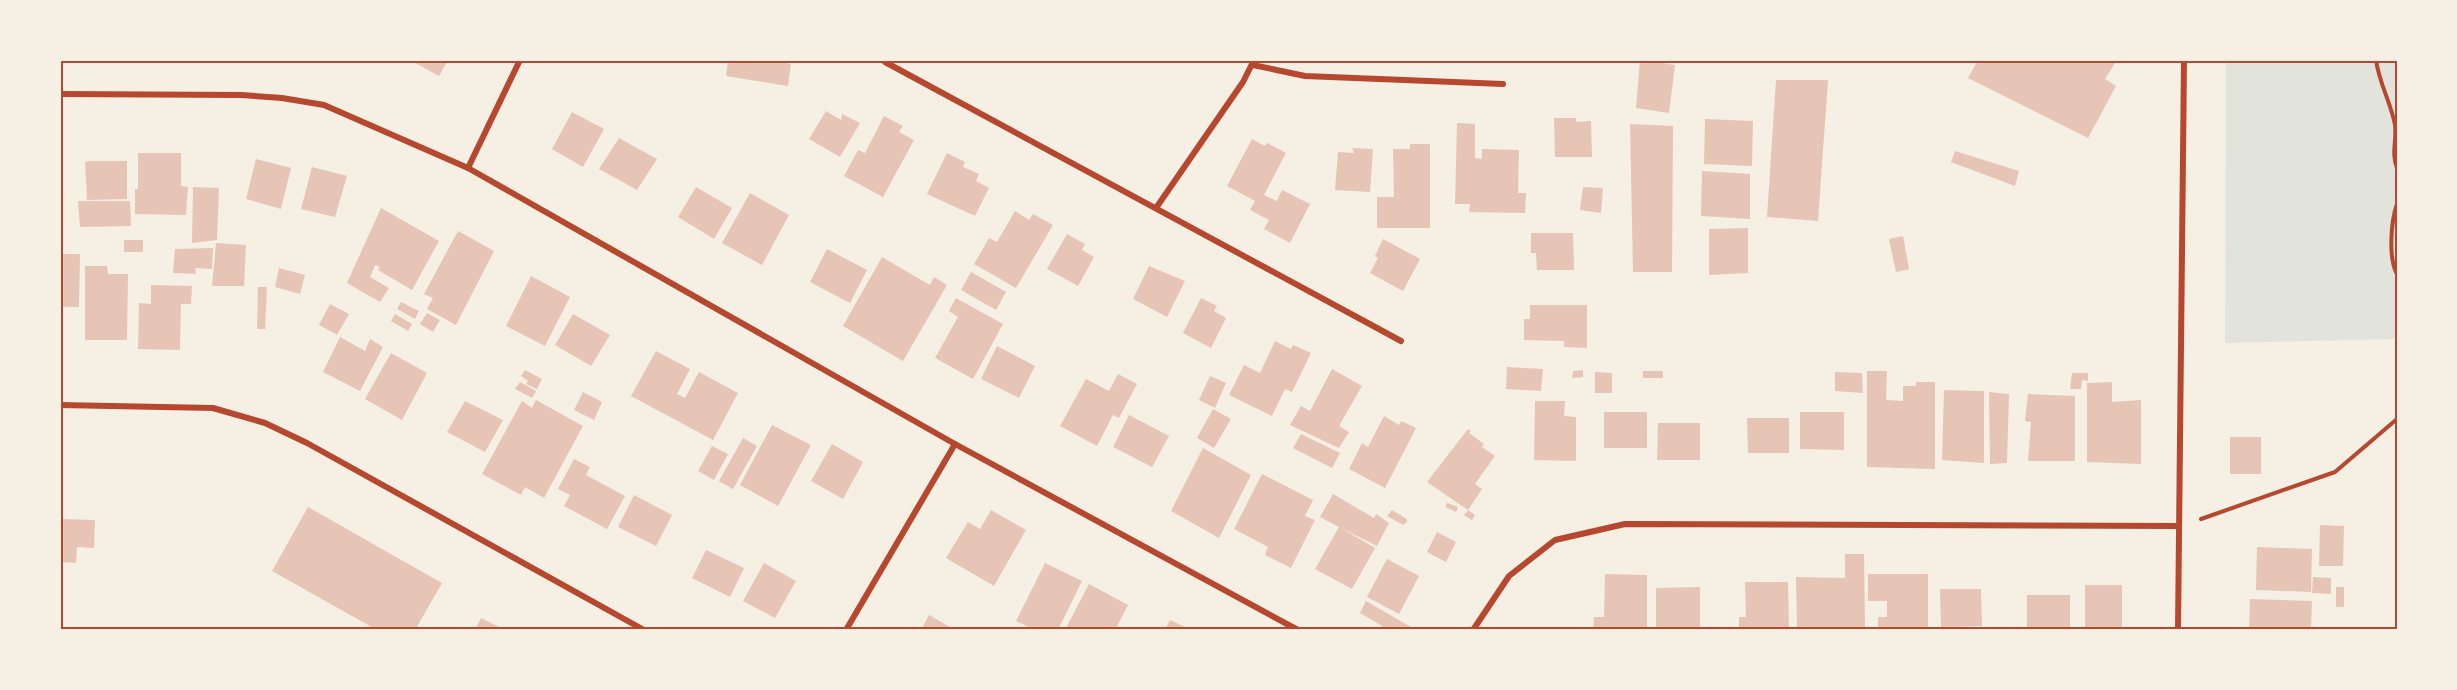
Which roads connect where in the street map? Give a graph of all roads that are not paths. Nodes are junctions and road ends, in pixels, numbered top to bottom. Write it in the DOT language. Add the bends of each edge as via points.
graph roads {
  1 [pos="520,60"];
  2 [pos="2184,60"];
  3 [pos="885,62"];
  4 [pos="1253,62"];
  5 [pos="1503,84"];
  6 [pos="60,94"];
  7 [pos="468,168"];
  8 [pos="1156,208"];
  9 [pos="1401,341"];
  10 [pos="60,405"];
  11 [pos="955,444"];
  12 [pos="2179,526"];
  13 [pos="645,630"];
  14 [pos="846,630"];
  15 [pos="1298,630"];
  16 [pos="1473,630"];
  17 [pos="2178,630"];
  1 -- 7 [label="street"];
  2 -- 12 [label="street"];
  3 -- 8 [label="street"];
  4 -- 5 [label="street" via="1305,76"];
  4 -- 8 [label="street"];
  6 -- 7 [label="street" via="241,95 324,105"];
  7 -- 11 [label="street"];
  8 -- 9 [label="street"];
  10 -- 13 [label="street" via="213,408 265,423"];
  11 -- 14 [label="street"];
  11 -- 15 [label="street"];
  12 -- 16 [label="street" via="1625,524 1555,540 1509,576"];
  12 -- 17 [label="street"];
}
